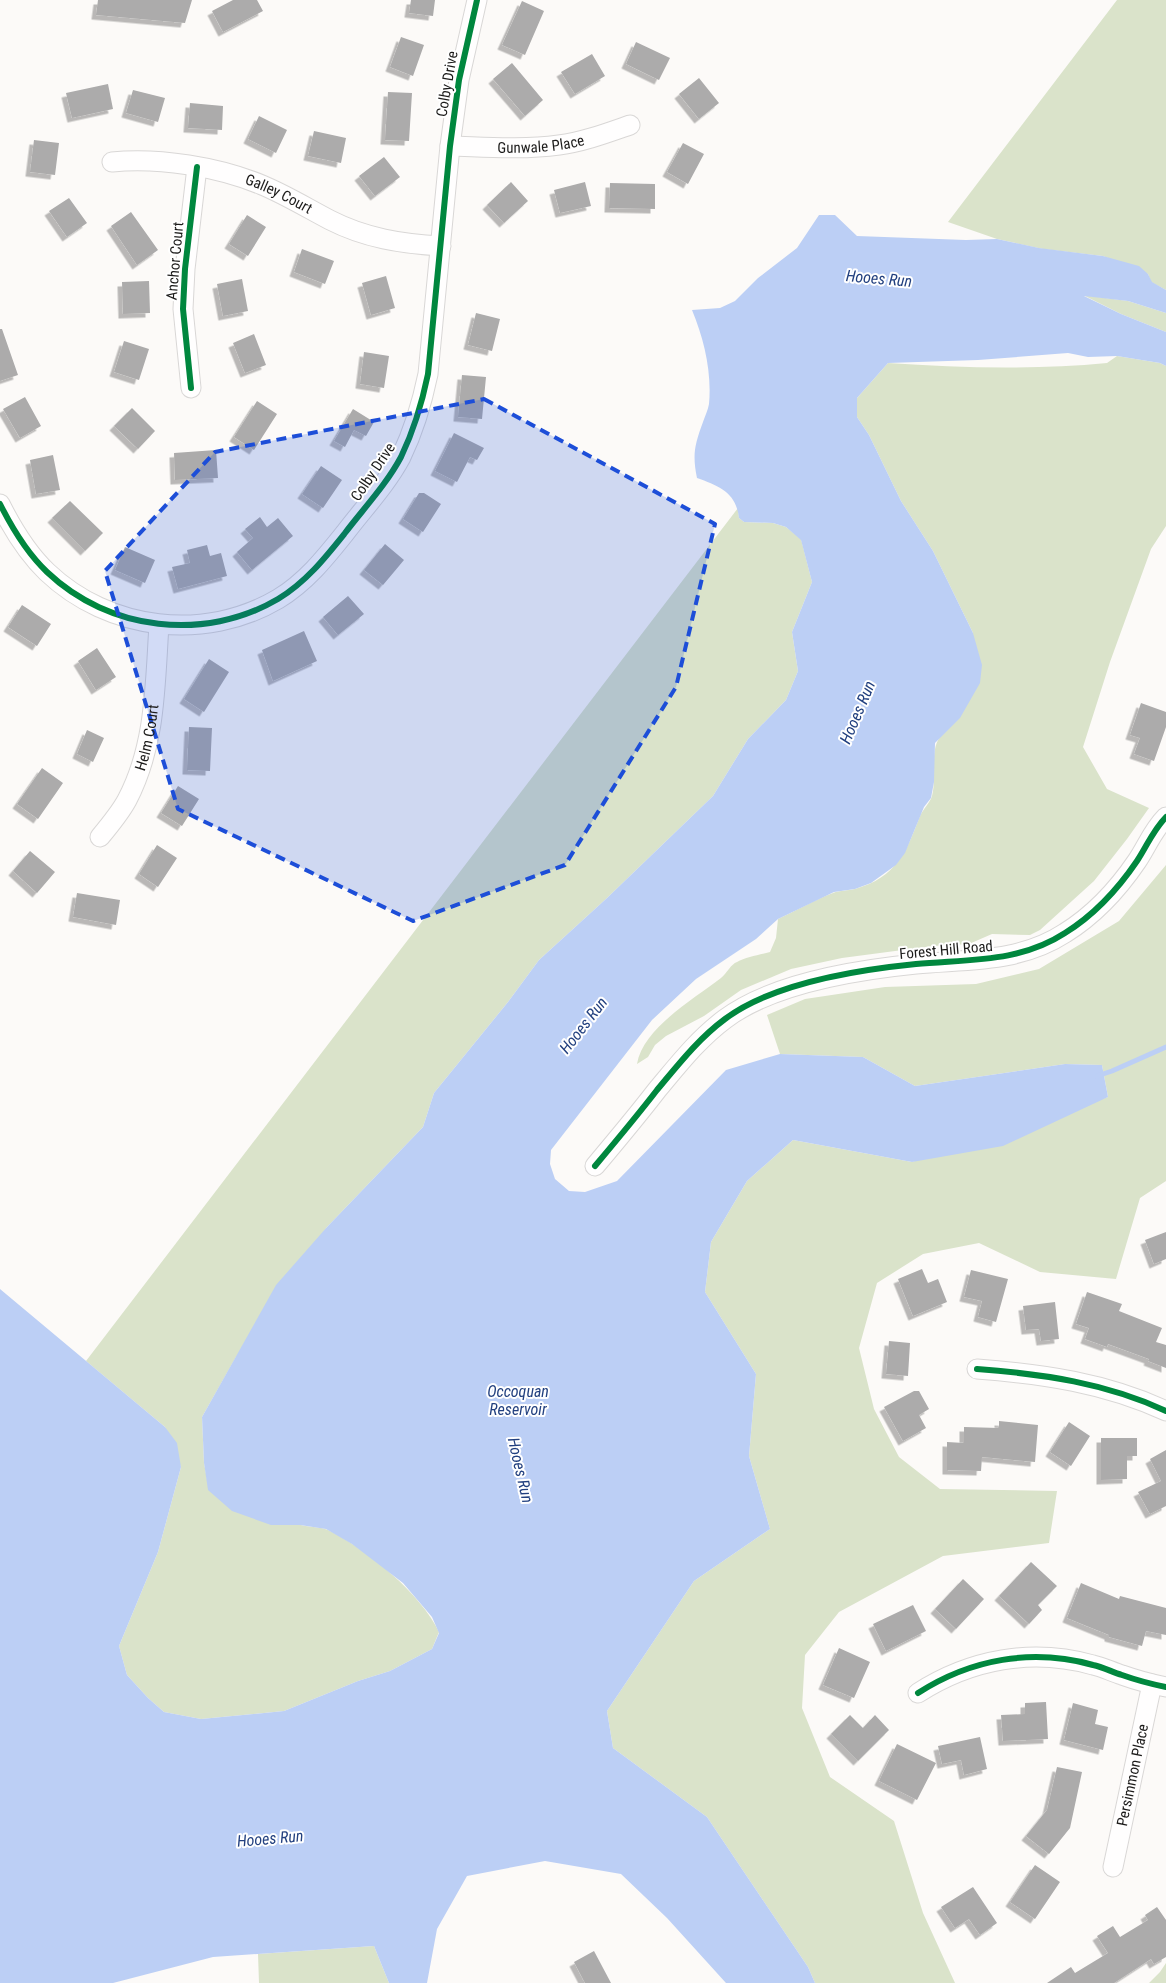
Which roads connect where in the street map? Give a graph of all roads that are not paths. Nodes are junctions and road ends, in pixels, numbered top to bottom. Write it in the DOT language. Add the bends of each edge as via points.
graph roads {
  1 [pos="477,0"];
  2 [pos="630,125"];
  3 [pos="450,146"];
  4 [pos="112,162"];
  5 [pos="197,167"];
  6 [pos="441,246"];
  7 [pos="191,388"];
  8 [pos="0,504"];
  9 [pos="159,624"];
  10 [pos="1166,817"];
  11 [pos="100,837"];
  12 [pos="595,1166"];
  13 [pos="977,1369"];
  14 [pos="1166,1411"];
  15 [pos="1159,1686"];
  16 [pos="918,1693"];
  17 [pos="1113,1867"];
  1 -- 3 [label="street, Colby Drive" via="459,80"];
  2 -- 3 [label="street, Gunwale Place" via="560,145 510,148"];
  3 -- 6 [label="street, Colby Drive"];
  4 -- 5 [label="street, Galley Court" via="144,161"];
  5 -- 6 [label="street, Galley Court" via="261,184 353,230 381,240"];
  5 -- 7 [label="street, Anchor Court" via="183,309"];
  6 -- 9 [label="street, Colby Drive" via="423,399 403,451 383,485 319,566 278,599 230,619 201,624"];
  8 -- 9 [label="street, Colby Drive" via="29,552 68,590 110,613"];
  9 -- 11 [label="street, Helm Court" via="150,737 127,800"];
  10 -- 12 [label="street, Forest Hill Road" via="1138,860 1099,906 1064,934 1041,946 991,960 915,964 861,972 775,992 741,1009 699,1040"];
  13 -- 14 [label="street" via="1070,1379 1112,1390"];
  15 -- 16 [label="street" via="1095,1665 1040,1656 984,1663 957,1672"];
  15 -- 17 [label="street, Persimmon Place"];
}
